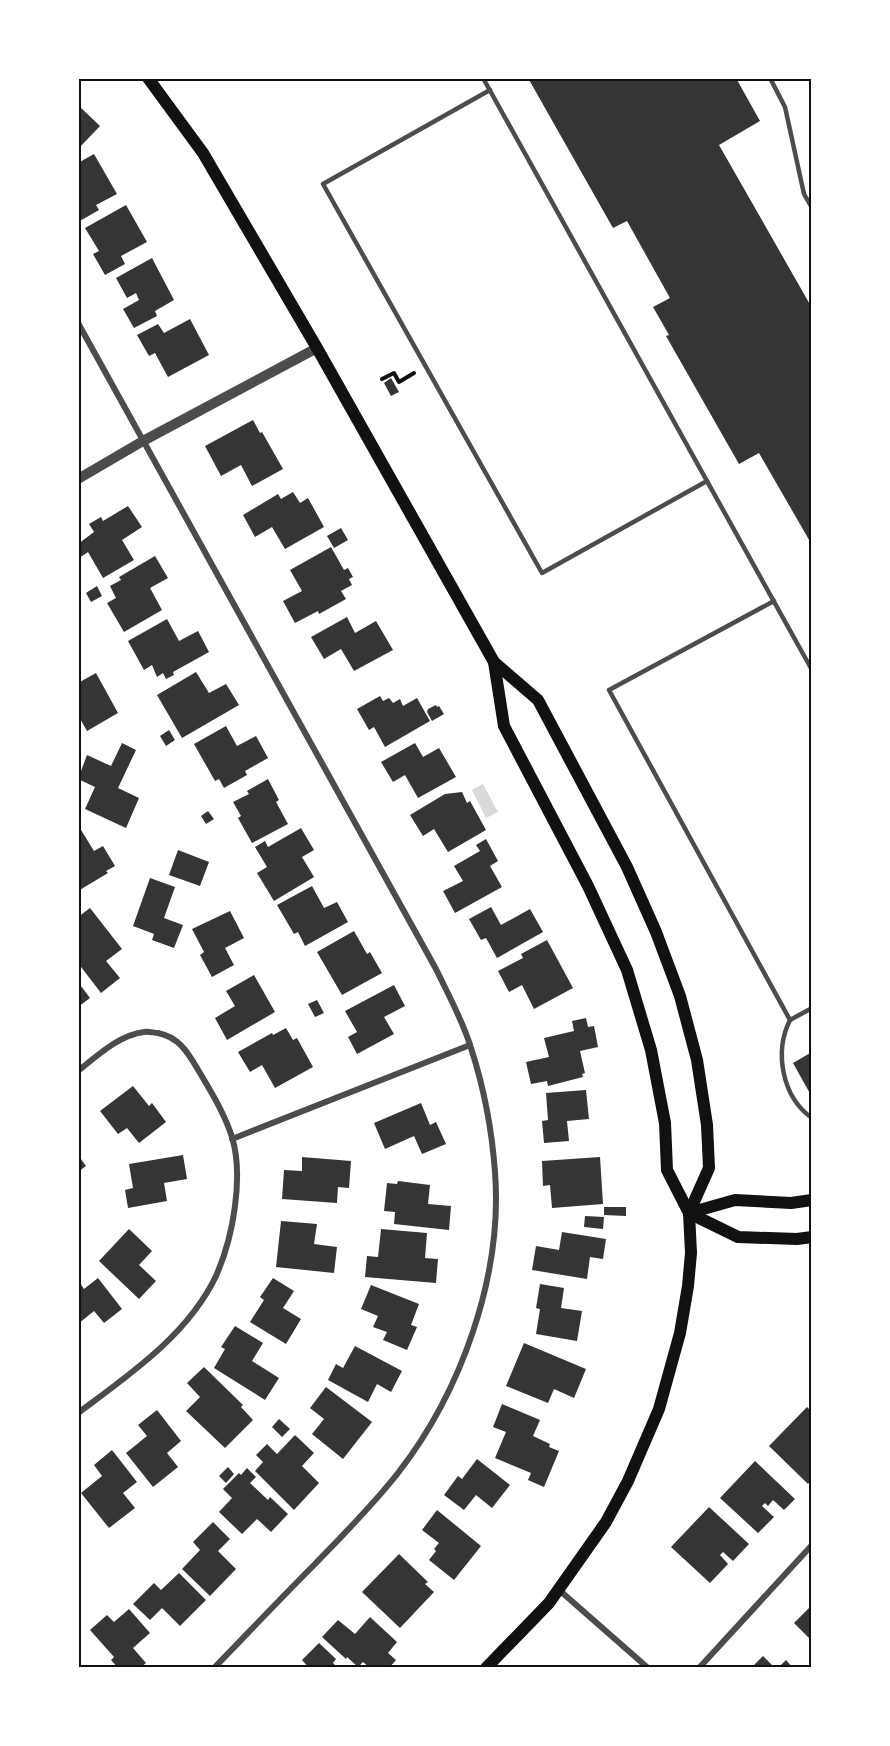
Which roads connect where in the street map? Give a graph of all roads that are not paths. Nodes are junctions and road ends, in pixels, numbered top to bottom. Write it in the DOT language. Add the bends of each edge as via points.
graph roads {
  1 [pos="148,78"];
  2 [pos="483,78"];
  3 [pos="770,78"];
  4 [pos="490,90"];
  5 [pos="812,208"];
  6 [pos="78,323"];
  7 [pos="316,348"];
  8 [pos="143,441"];
  9 [pos="78,479"];
  10 [pos="707,481"];
  11 [pos="774,601"];
  12 [pos="494,662"];
  13 [pos="812,670"];
  14 [pos="812,1008"];
  15 [pos="790,1020"];
  16 [pos="470,1046"];
  17 [pos="78,1071"];
  18 [pos="812,1118"];
  19 [pos="232,1139"];
  20 [pos="812,1200"];
  21 [pos="689,1213"];
  22 [pos="812,1237"];
  23 [pos="78,1413"];
  24 [pos="812,1545"];
  25 [pos="558,1589"];
  26 [pos="214,1668"];
  27 [pos="486,1668"];
  28 [pos="648,1668"];
  29 [pos="699,1668"];
  1 -- 7 [label="main road" via="203,153"];
  2 -- 4 [label="lane"];
  3 -- 5 [label="lane" via="784,106 804,194"];
  4 -- 10 [label="lane"];
  4 -- 10 [label="lane" via="323,184 542,573"];
  6 -- 8 [label="street"];
  7 -- 8 [label="street"];
  7 -- 12 [label="main road"];
  8 -- 9 [label="street"];
  8 -- 16 [label="street" via="436,969"];
  10 -- 11 [label="lane"];
  11 -- 13 [label="lane"];
  11 -- 15 [label="lane" via="609,690"];
  12 -- 21 [label="main road" via="504,726 627,970 651,1050 665,1123 667,1170"];
  12 -- 21 [label="main road" via="538,700 627,867 680,996 697,1060 709,1168"];
  14 -- 15 [label="lane"];
  15 -- 18 [label="lane" via="781,1055 784,1076 802,1111"];
  16 -- 19 [label="street"];
  16 -- 26 [label="street" via="483,1090 491,1142 496,1215 480,1308 463,1360 435,1418 399,1472"];
  17 -- 19 [label="street" via="121,1039 145,1031 170,1036 185,1048 221,1109"];
  19 -- 23 [label="street" via="235,1206 216,1276 196,1309 168,1340 135,1371"];
  20 -- 21 [label="main road" via="735,1200"];
  21 -- 22 [label="main road" via="738,1237"];
  21 -- 25 [label="main road" via="688,1286 659,1409 606,1522"];
  24 -- 29 [label="street"];
  25 -- 27 [label="main road"];
  25 -- 28 [label="street"];
}
